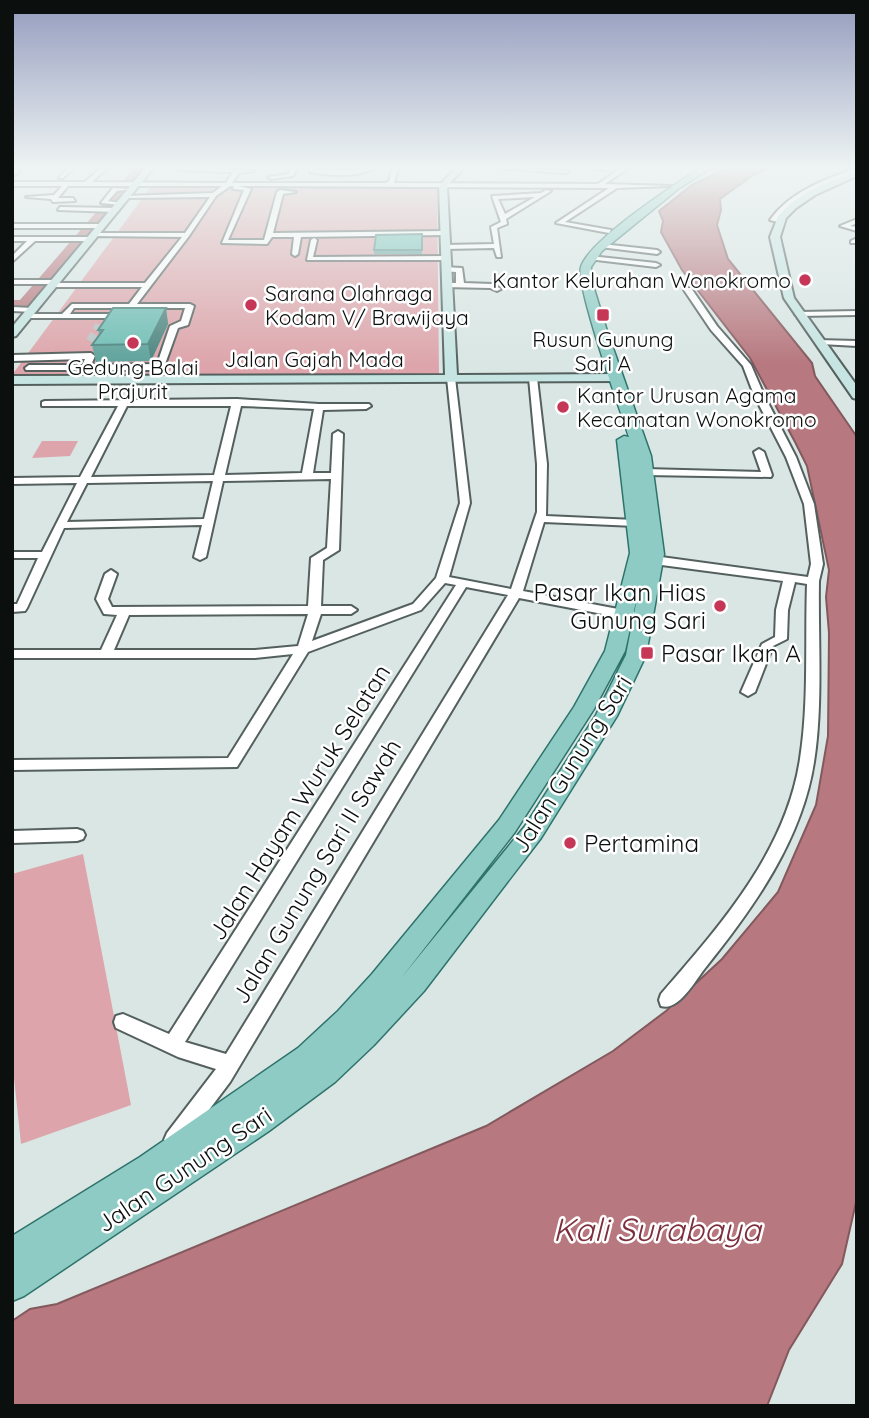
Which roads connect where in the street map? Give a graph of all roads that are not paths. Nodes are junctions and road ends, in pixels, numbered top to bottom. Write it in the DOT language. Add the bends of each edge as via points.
graph roads {
  1 [pos="88,232"];
  2 [pos="93,232"];
  3 [pos="189,232"];
  4 [pos="228,232"];
  5 [pos="495,232"];
  6 [pos="608,232"];
  7 [pos="617,232"];
  8 [pos="778,232"];
  9 [pos="445,233"];
  10 [pos="187,235"];
  11 [pos="270,235"];
  12 [pos="90,236"];
  13 [pos="297,238"];
  14 [pos="12,239"];
  15 [pos="33,239"];
  16 [pos="364,239"];
  17 [pos="314,240"];
  18 [pos="68,242"];
  19 [pos="27,245"];
  20 [pos="498,246"];
  21 [pos="602,246"];
  22 [pos="332,249"];
  23 [pos="363,249"];
  24 [pos="657,252"];
  25 [pos="295,254"];
  26 [pos="499,256"];
  27 [pos="446,258"];
  28 [pos="590,258"];
  29 [pos="330,259"];
  30 [pos="362,259"];
  31 [pos="12,260"];
  32 [pos="656,265"];
  33 [pos="12,282"];
  34 [pos="53,283"];
  35 [pos="148,285"];
  36 [pos="447,285"];
  37 [pos="460,285"];
  38 [pos="497,289"];
  39 [pos="583,289"];
  40 [pos="688,290"];
  41 [pos="115,306"];
  42 [pos="131,306"];
  43 [pos="13,310"];
  44 [pos="30,313"];
  45 [pos="857,313"];
  46 [pos="799,314"];
  47 [pos="64,316"];
  48 [pos="187,316"];
  49 [pos="103,319"];
  50 [pos="12,334"];
  51 [pos="821,342"];
  52 [pos="857,344"];
  53 [pos="12,358"];
  54 [pos="86,367"];
  55 [pos="29,368"];
  56 [pos="158,373"];
  57 [pos="451,377"];
  58 [pos="533,378"];
  59 [pos="611,378"];
  60 [pos="80,379"];
  61 [pos="142,379"];
  62 [pos="12,380"];
  63 [pos="857,395"];
  64 [pos="130,402"];
  65 [pos="237,402"];
  66 [pos="45,404"];
  67 [pos="366,406"];
  68 [pos="319,407"];
  69 [pos="338,434"];
  70 [pos="759,452"];
  71 [pos="645,472"];
  72 [pos="307,476"];
  73 [pos="335,476"];
  74 [pos="219,478"];
  75 [pos="85,480"];
  76 [pos="12,481"];
  77 [pos="540,519"];
  78 [pos="209,522"];
  79 [pos="635,523"];
  80 [pos="60,525"];
  81 [pos="12,555"];
  82 [pos="45,555"];
  83 [pos="200,557"];
  84 [pos="654,560"];
  85 [pos="111,575"];
  86 [pos="790,578"];
  87 [pos="442,579"];
  88 [pos="813,581"];
  89 [pos="463,583"];
  90 [pos="516,593"];
  91 [pos="12,608"];
  92 [pos="315,610"];
  93 [pos="351,610"];
  94 [pos="124,612"];
  95 [pos="634,616"];
  96 [pos="303,649"];
  97 [pos="12,654"];
  98 [pos="106,654"];
  99 [pos="748,692"];
  100 [pos="12,765"];
  101 [pos="77,835"];
  102 [pos="12,837"];
  103 [pos="392,988"];
  104 [pos="668,1000"];
  105 [pos="123,1022"];
  106 [pos="173,1045"];
  107 [pos="229,1064"];
  108 [pos="151,1168"];
  109 [pos="12,1256"];
  110 [pos="12,1284"];
  1 -- 12 [label="street"];
  2 -- 12 [label="street"];
  3 -- 10 [label="street"];
  4 -- 11 [label="street" via="224,242 267,242"];
  5 -- 20 [label="street"];
  6 -- 39 [label="main road, Jalan Gunung Sari" via="579,256 575,274"];
  7 -- 21 [label="main road, Jalan Gunung Sari"];
  8 -- 46 [label="street" via="775,245 789,298"];
  9 -- 13 [label="street"];
  9 -- 27 [label="street"];
  10 -- 12 [label="street"];
  10 -- 35 [label="street"];
  11 -- 13 [label="street"];
  12 -- 18 [label="street"];
  12 -- 34 [label="street"];
  13 -- 17 [label="street"];
  13 -- 25 [label="street"];
  14 -- 15 [label="street"];
  15 -- 18 [label="street"];
  15 -- 19 [label="street"];
  16 -- 17 [label="street"];
  17 -- 29 [label="street" via="309,259"];
  18 -- 19 [label="street"];
  19 -- 31 [label="street"];
  20 -- 26 [label="street"];
  20 -- 27 [label="street"];
  21 -- 24 [label="street"];
  21 -- 28 [label="main road, Jalan Gunung Sari"];
  22 -- 29 [label="street"];
  23 -- 30 [label="street"];
  27 -- 30 [label="street"];
  27 -- 36 [label="street"];
  27 -- 37 [label="street" via="458,270"];
  28 -- 32 [label="street"];
  28 -- 39 [label="main road, Jalan Gunung Sari"];
  29 -- 30 [label="street"];
  33 -- 34 [label="street"];
  34 -- 35 [label="street"];
  34 -- 44 [label="street"];
  35 -- 42 [label="street"];
  36 -- 37 [label="street"];
  36 -- 57 [label="street"];
  37 -- 38 [label="street"];
  39 -- 59 [label="main road, Jalan Gunung Sari"];
  40 -- 88 [label="street" via="747,365 791,457 809,504 817,564"];
  41 -- 42 [label="street"];
  41 -- 47 [label="street" via="72,306"];
  41 -- 49 [label="street"];
  42 -- 48 [label="street" via="190,306"];
  43 -- 44 [label="street"];
  44 -- 47 [label="street"];
  44 -- 50 [label="street"];
  45 -- 46 [label="street"];
  46 -- 51 [label="street"];
  47 -- 49 [label="street"];
  48 -- 49 [label="street"];
  48 -- 56 [label="street" via="185,323 174,326"];
  51 -- 52 [label="street"];
  51 -- 63 [label="street"];
  53 -- 54 [label="street" via="82,352 91,356"];
  54 -- 55 [label="street"];
  54 -- 56 [label="street"];
  54 -- 60 [label="street"];
  56 -- 57 [label="street, Jalan Gajah Mada"];
  56 -- 61 [label="street, Jalan Gajah Mada"];
  57 -- 58 [label="street, Jalan Gajah Mada"];
  57 -- 87 [label="street" via="465,503"];
  58 -- 59 [label="street, Jalan Gajah Mada"];
  58 -- 77 [label="street, Jalan Gunung Sari II Sawah" via="542,464"];
  59 -- 71 [label="main road, Jalan Gunung Sari" via="643,456"];
  59 -- 79 [label="main road, Jalan Gunung Sari" via="628,457"];
  60 -- 61 [label="street, Jalan Gajah Mada"];
  60 -- 62 [label="street, Jalan Gajah Mada"];
  61 -- 64 [label="street"];
  64 -- 65 [label="street"];
  64 -- 66 [label="street"];
  64 -- 75 [label="street"];
  65 -- 68 [label="street"];
  65 -- 74 [label="street"];
  67 -- 68 [label="street"];
  68 -- 72 [label="street"];
  69 -- 73 [label="street"];
  70 -- 71 [label="street" via="767,475"];
  71 -- 84 [label="main road, Jalan Gunung Sari"];
  72 -- 73 [label="street"];
  72 -- 74 [label="street"];
  73 -- 92 [label="street" via="333,550 317,558"];
  74 -- 75 [label="street"];
  74 -- 78 [label="street"];
  75 -- 76 [label="street"];
  75 -- 80 [label="street"];
  77 -- 79 [label="street"];
  77 -- 90 [label="street, Jalan Gunung Sari II Sawah"];
  78 -- 80 [label="street"];
  78 -- 83 [label="street"];
  79 -- 95 [label="main road, Jalan Gunung Sari" via="639,553"];
  80 -- 82 [label="street"];
  81 -- 82 [label="street"];
  82 -- 91 [label="street" via="21,608"];
  84 -- 86 [label="street"];
  84 -- 95 [label="main road, Jalan Gunung Sari"];
  85 -- 94 [label="street" via="102,599 108,611"];
  86 -- 88 [label="street"];
  86 -- 99 [label="street" via="781,639 768,644"];
  87 -- 89 [label="street"];
  87 -- 96 [label="street" via="417,607 404,614"];
  88 -- 104 [label="street" via="812,715 800,792 771,859 728,929"];
  89 -- 90 [label="street"];
  89 -- 106 [label="street, Jalan Hayam Wuruk Selatan"];
  90 -- 95 [label="street"];
  90 -- 107 [label="street, Jalan Gunung Sari II Sawah"];
  92 -- 93 [label="street"];
  92 -- 94 [label="street"];
  92 -- 96 [label="street"];
  94 -- 98 [label="street"];
  95 -- 103 [label="main road, Jalan Gunung Sari" via="636,655 624,684 533,832"];
  96 -- 98 [label="street" via="255,654"];
  96 -- 100 [label="street" via="232,763"];
  97 -- 98 [label="street"];
  101 -- 102 [label="street"];
  103 -- 108 [label="main road, Jalan Gunung Sari" via="270,1087"];
  103 -- 110 [label="main road, Jalan Gunung Sari" via="364,1036 303,1088"];
  105 -- 106 [label="street"];
  106 -- 107 [label="street"];
  107 -- 108 [label="street, Jalan Gunung Sari II Sawah" via="216,1088"];
  108 -- 109 [label="main road, Jalan Gunung Sari"];
}
